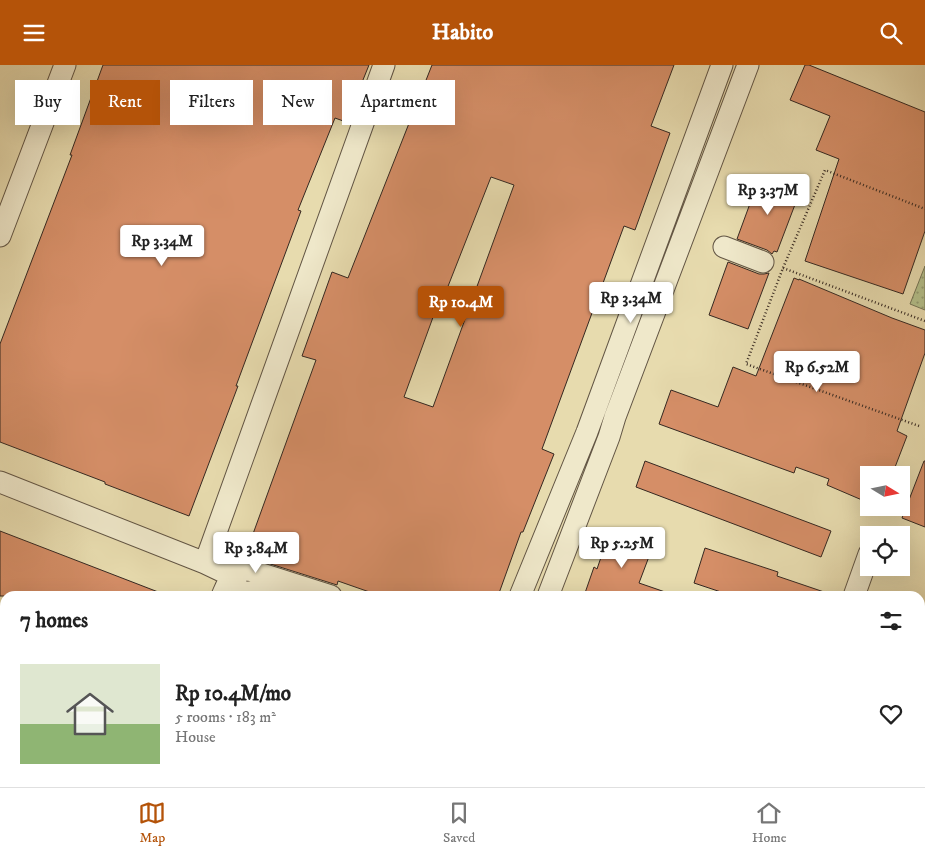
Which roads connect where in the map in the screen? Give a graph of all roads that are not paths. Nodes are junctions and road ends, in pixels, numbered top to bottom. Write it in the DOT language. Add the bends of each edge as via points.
graph roads {
  1 [pos="65,65"];
  2 [pos="384,65"];
  3 [pos="722,65"];
  4 [pos="748,65"];
  5 [pos="0,236"];
  6 [pos="724,247"];
  7 [pos="773,265"];
  8 [pos="0,482"];
  9 [pos="205,563"];
  10 [pos="861,576"];
  11 [pos="234,591"];
  12 [pos="252,591"];
  13 [pos="315,591"];
  14 [pos="522,591"];
  15 [pos="550,591"];
  16 [pos="856,591"];
  1 -- 5 [label="street"];
  2 -- 9 [label="street"];
  3 -- 14 [label="street" via="587,432"];
  4 -- 15 [label="street"];
  6 -- 7 [label="street"];
  8 -- 9 [label="street"];
  9 -- 11 [label="street" via="226,573"];
  10 -- 16 [label="street"];
  11 -- 12 [label="street"];
  11 -- 13 [label="street" via="237,571 249,570"];
}
